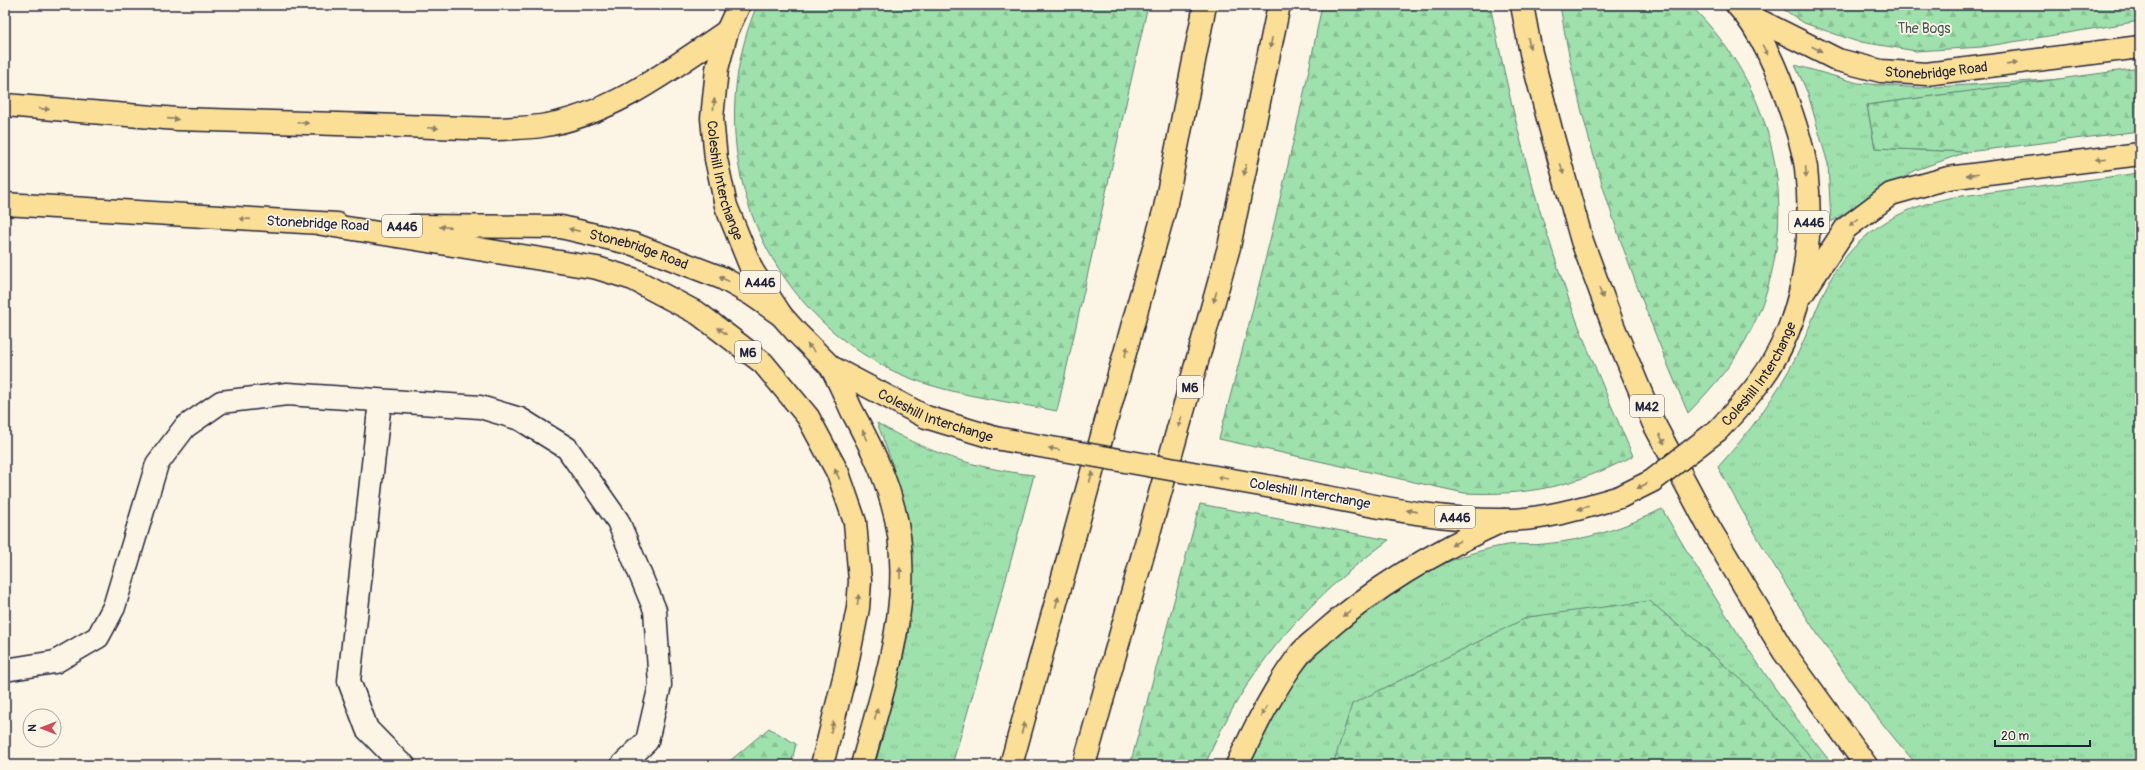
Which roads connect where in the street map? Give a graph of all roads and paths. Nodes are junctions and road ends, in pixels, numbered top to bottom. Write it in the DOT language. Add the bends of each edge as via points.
graph roads {
  1 [pos="739,5"];
  2 [pos="1205,5"];
  3 [pos="1279,5"];
  4 [pos="1522,5"];
  5 [pos="1740,9"];
  6 [pos="727,31"];
  7 [pos="2140,47"];
  8 [pos="5,105"];
  9 [pos="2140,154"];
  10 [pos="5,204"];
  11 [pos="322,224"];
  12 [pos="1799,300"];
  13 [pos="781,315"];
  14 [pos="831,367"];
  15 [pos="380,401"];
  16 [pos="1504,520"];
  17 [pos="5,670"];
  18 [pos="404,765"];
  19 [pos="622,765"];
  20 [pos="822,765"];
  21 [pos="862,765"];
  22 [pos="1011,765"];
  23 [pos="1084,765"];
  24 [pos="1236,765"];
  25 [pos="1866,765"];
  1 -- 6 [label="highway, Coleshill Interchange / A446"];
  22 -- 2 [label="highway, one-way" via="1165,208"];
  3 -- 23 [label="highway, M6, one-way" via="1229,248"];
  4 -- 25 [label="highway, M42, one-way" via="1531,53 1582,241 1653,422 1710,529 1784,652"];
  5 -- 7 [label="highway, Stonebridge Road / A446, one-way" via="1838,60 1880,71 1934,74"];
  5 -- 12 [label="highway, Coleshill Interchange / A446, one-way" via="1774,66 1786,96 1806,166 1808,248"];
  8 -- 6 [label="highway, one-way" via="177,119 498,129 542,126 590,112 646,86"];
  13 -- 6 [label="highway, Coleshill Interchange / A446, one-way" via="752,270 726,206 716,159 712,118 717,69"];
  9 -- 12 [label="highway, A446, one-way" via="1948,178 1890,194 1846,228"];
  11 -- 10 [label="highway, Stonebridge Road / A446, one-way"];
  13 -- 11 [label="highway, Stonebridge Road / A446, one-way" via="752,294 722,278 633,244 561,227 465,228"];
  20 -- 11 [label="highway, M6, one-way" via="845,674 858,608 860,581 855,522 838,473 808,418 763,363 699,314 633,279 597,268"];
  12 -- 16 [label="highway, Coleshill Interchange / A446, one-way, bridge" via="1777,354 1762,379 1718,430 1652,481 1620,497 1577,510"];
  14 -- 13 [label="highway, Coleshill Interchange / A446, one-way"];
  16 -- 14 [label="highway, Coleshill Interchange / A446, one-way, bridge" via="1446,516 994,438 926,417"];
  21 -- 14 [label="highway, one-way" via="896,635 900,546 892,504 874,452"];
  15 -- 17 [label="lane" via="287,394 221,402 185,427 157,464 114,607 98,637 55,662"];
  15 -- 18 [label="lane" via="349,681 367,729"];
  15 -- 19 [label="lane" via="480,407 520,419 567,448 618,521 655,610 660,685 647,741"];
  16 -- 24 [label="highway, one-way" via="1459,541 1413,568 1346,613 1300,653 1263,711"];
}
